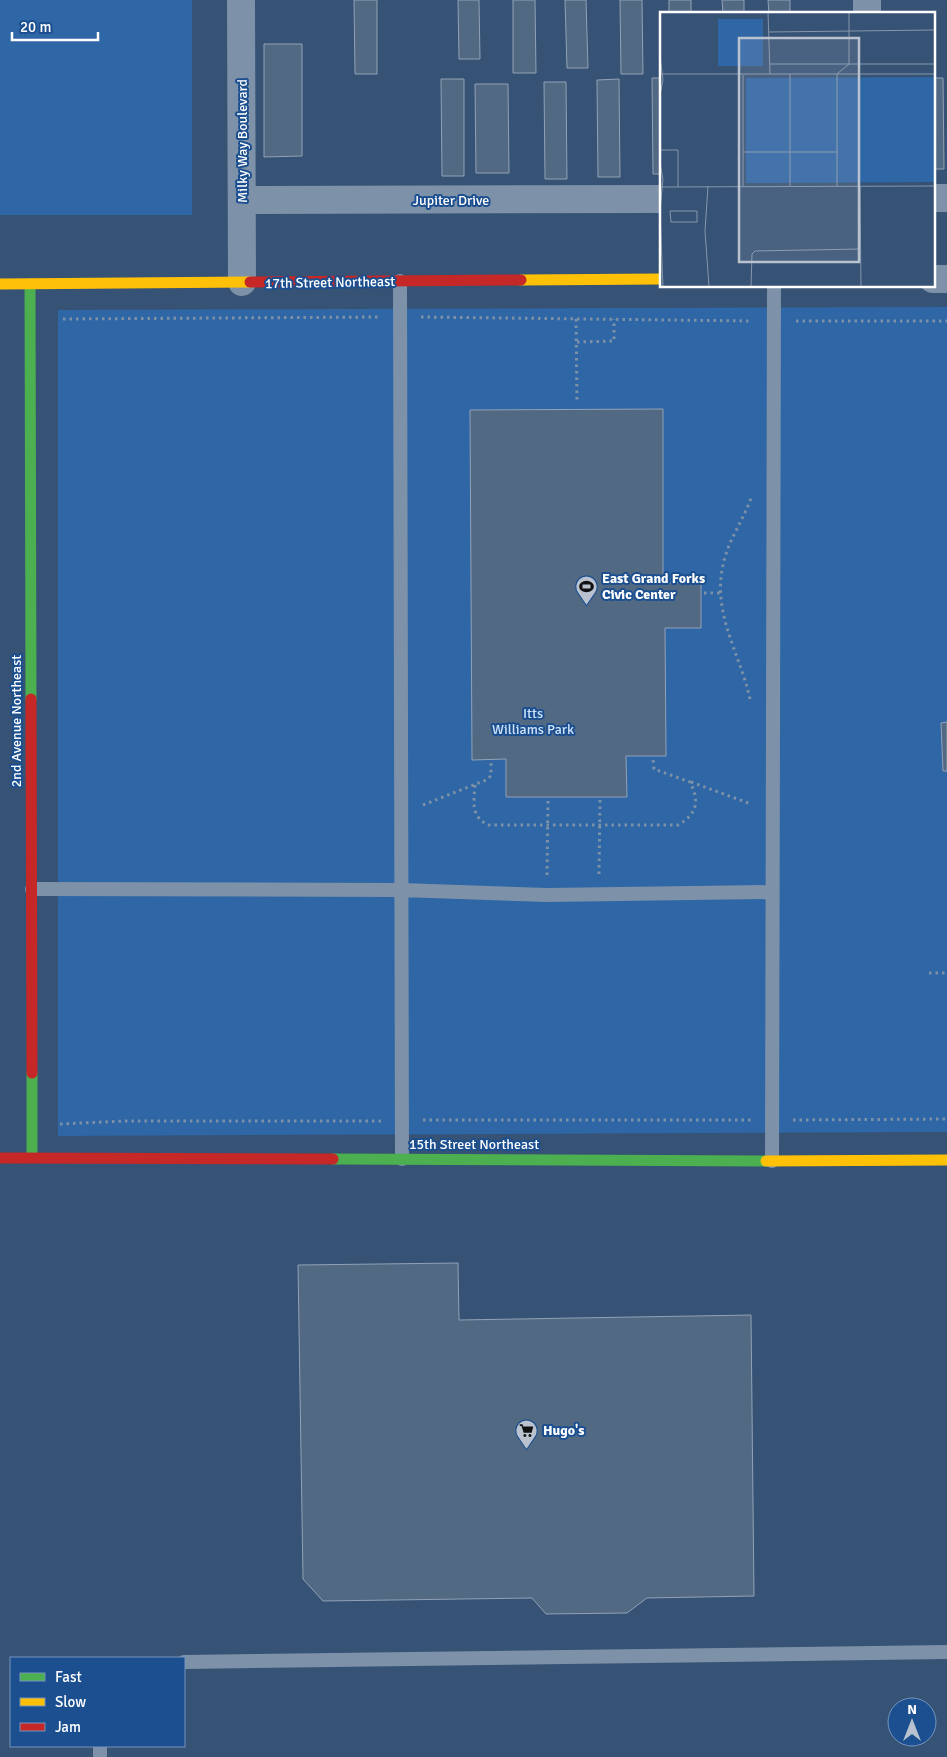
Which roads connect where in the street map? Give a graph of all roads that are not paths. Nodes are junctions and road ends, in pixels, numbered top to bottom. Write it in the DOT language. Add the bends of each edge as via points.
graph roads {
  1 [pos="241,0"];
  2 [pos="934,198"];
  3 [pos="947,198"];
  4 [pos="660,199"];
  5 [pos="242,200"];
  6 [pos="660,279"];
  7 [pos="934,279"];
  8 [pos="947,279"];
  9 [pos="400,281"];
  10 [pos="242,282"];
  11 [pos="0,284"];
  12 [pos="30,284"];
  13 [pos="774,288"];
  14 [pos="32,889"];
  15 [pos="401,890"];
  16 [pos="772,892"];
  17 [pos="0,1158"];
  18 [pos="32,1158"];
  19 [pos="402,1159"];
  20 [pos="947,1160"];
  21 [pos="772,1161"];
  22 [pos="947,1652"];
  23 [pos="185,1662"];
  1 -- 5 [label="street, Milky Way Boulevard"];
  2 -- 3 [label="street"];
  4 -- 5 [label="street, Jupiter Drive"];
  5 -- 10 [label="street, Milky Way Boulevard"];
  6 -- 9 [label="street, 17th Street Northeast"];
  7 -- 8 [label="street"];
  9 -- 10 [label="street, 17th Street Northeast"];
  9 -- 15 [label="lane"];
  10 -- 12 [label="street, 17th Street Northeast"];
  11 -- 12 [label="street, 17th Street Northeast"];
  12 -- 14 [label="street, 2nd Avenue Northeast"];
  13 -- 16 [label="lane"];
  14 -- 15 [label="lane"];
  14 -- 18 [label="street, 2nd Avenue Northeast"];
  15 -- 16 [label="lane" via="547,895"];
  15 -- 19 [label="lane"];
  16 -- 21 [label="lane"];
  17 -- 18 [label="street, 15th Street Northeast"];
  18 -- 19 [label="street, 15th Street Northeast"];
  19 -- 21 [label="street, 15th Street Northeast"];
  20 -- 21 [label="street, 15th Street Northeast"];
  22 -- 23 [label="lane"];
}
